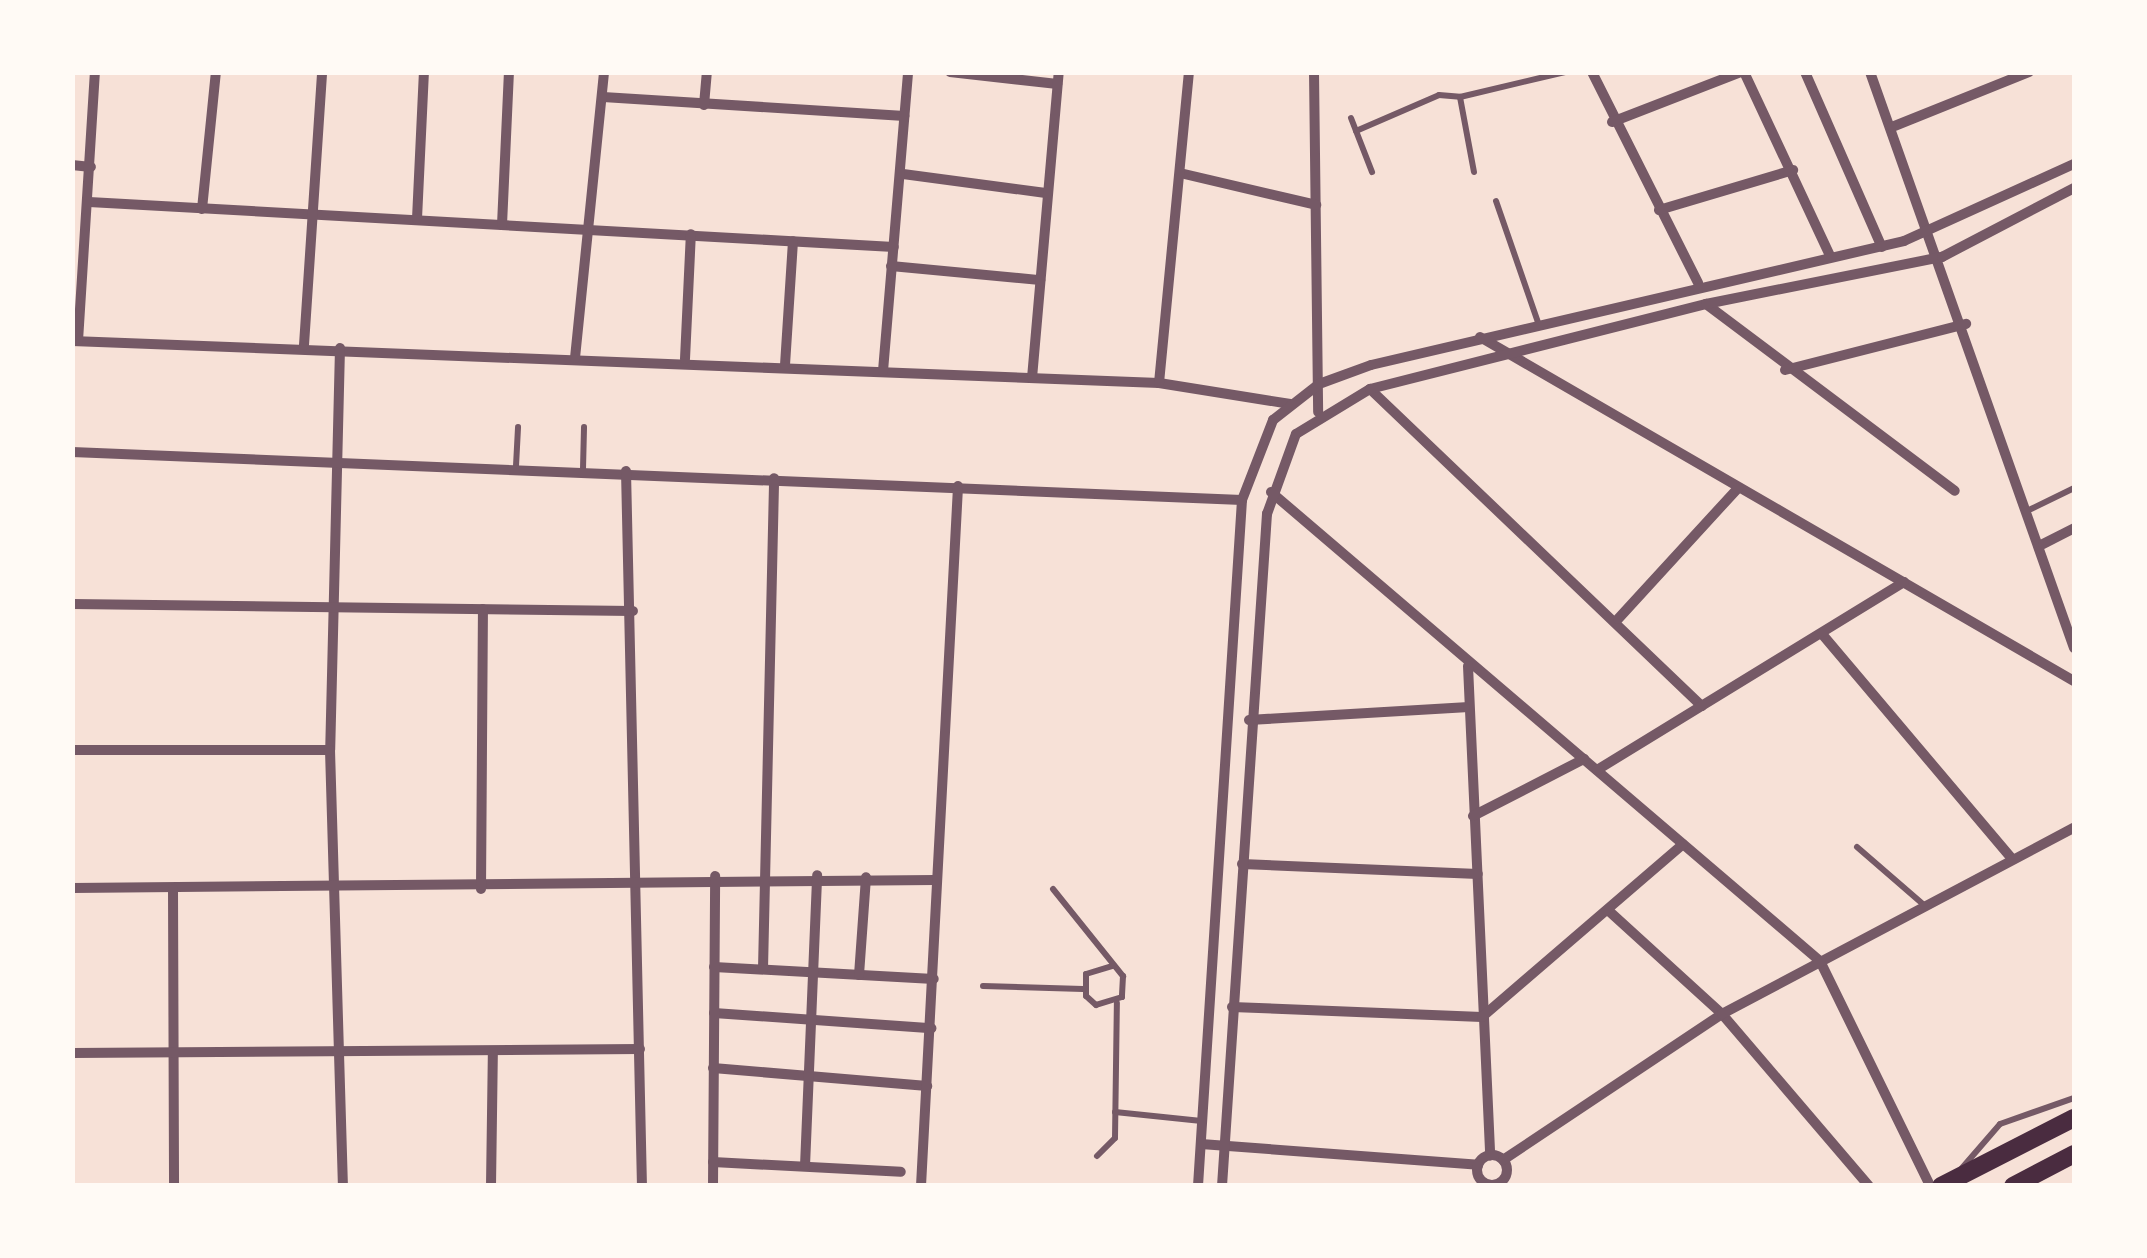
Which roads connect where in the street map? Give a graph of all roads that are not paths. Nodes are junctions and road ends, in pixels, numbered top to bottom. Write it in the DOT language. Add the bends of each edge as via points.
graph roads {
  1 [pos="95,72"];
  2 [pos="216,72"];
  3 [pos="322,72"];
  4 [pos="424,72"];
  5 [pos="508,72"];
  6 [pos="604,72"];
  7 [pos="707,72"];
  8 [pos="908,72"];
  9 [pos="950,72"];
  10 [pos="1189,72"];
  11 [pos="1314,72"];
  12 [pos="1565,72"];
  13 [pos="1592,72"];
  14 [pos="1742,72"];
  15 [pos="1805,72"];
  16 [pos="1870,72"];
  17 [pos="2029,72"];
  18 [pos="1058,78"];
  19 [pos="604,97"];
  20 [pos="1460,98"];
  21 [pos="704,105"];
  22 [pos="904,116"];
  23 [pos="1351,118"];
  24 [pos="1612,122"];
  25 [pos="1892,127"];
  26 [pos="1356,131"];
  27 [pos="2074,164"];
  28 [pos="72,166"];
  29 [pos="91,167"];
  30 [pos="1793,170"];
  31 [pos="1372,172"];
  32 [pos="1474,172"];
  33 [pos="1180,173"];
  34 [pos="903,174"];
  35 [pos="2074,188"];
  36 [pos="1046,193"];
  37 [pos="1496,200"];
  38 [pos="88,202"];
  39 [pos="1316,205"];
  40 [pos="202,209"];
  41 [pos="1659,210"];
  42 [pos="309,213"];
  43 [pos="417,219"];
  44 [pos="502,225"];
  45 [pos="586,232"];
  46 [pos="1934,232"];
  47 [pos="691,234"];
  48 [pos="793,241"];
  49 [pos="894,247"];
  50 [pos="1882,247"];
  51 [pos="1830,256"];
  52 [pos="1942,257"];
  53 [pos="892,266"];
  54 [pos="1040,280"];
  55 [pos="1698,282"];
  56 [pos="1706,304"];
  57 [pos="1538,322"];
  58 [pos="1966,324"];
  59 [pos="1480,337"];
  60 [pos="75,341"];
  61 [pos="304,345"];
  62 [pos="340,348"];
  63 [pos="1500,354"];
  64 [pos="575,358"];
  65 [pos="686,358"];
  66 [pos="786,366"];
  67 [pos="883,370"];
  68 [pos="1786,370"];
  69 [pos="1032,378"];
  70 [pos="1159,383"];
  71 [pos="1319,384"];
  72 [pos="1370,389"];
  73 [pos="1290,404"];
  74 [pos="1318,412"];
  75 [pos="518,427"];
  76 [pos="584,427"];
  77 [pos="72,452"];
  78 [pos="337,459"];
  79 [pos="516,466"];
  80 [pos="583,469"];
  81 [pos="626,471"];
  82 [pos="774,478"];
  83 [pos="958,486"];
  84 [pos="1738,488"];
  85 [pos="2074,488"];
  86 [pos="1955,491"];
  87 [pos="1271,492"];
  88 [pos="1242,500"];
  89 [pos="2032,509"];
  90 [pos="2074,528"];
  91 [pos="2044,544"];
  92 [pos="1904,582"];
  93 [pos="72,604"];
  94 [pos="332,608"];
  95 [pos="484,609"];
  96 [pos="633,611"];
  97 [pos="1618,618"];
  98 [pos="1822,634"];
  99 [pos="2074,648"];
  100 [pos="1468,666"];
  101 [pos="2074,682"];
  102 [pos="1465,706"];
  103 [pos="1702,706"];
  104 [pos="1249,720"];
  105 [pos="1227,736"];
  106 [pos="1248,738"];
  107 [pos="72,750"];
  108 [pos="330,750"];
  109 [pos="1584,758"];
  110 [pos="1597,770"];
  111 [pos="1473,816"];
  112 [pos="2074,828"];
  113 [pos="1683,844"];
  114 [pos="1857,847"];
  115 [pos="2012,858"];
  116 [pos="1242,864"];
  117 [pos="1478,874"];
  118 [pos="765,875"];
  119 [pos="816,875"];
  120 [pos="716,876"];
  121 [pos="866,877"];
  122 [pos="637,878"];
  123 [pos="935,880"];
  124 [pos="72,888"];
  125 [pos="173,889"];
  126 [pos="334,889"];
  127 [pos="1054,889"];
  128 [pos="481,890"];
  129 [pos="1924,906"];
  130 [pos="1610,912"];
  131 [pos="1820,961"];
  132 [pos="1112,966"];
  133 [pos="714,967"];
  134 [pos="763,970"];
  135 [pos="812,972"];
  136 [pos="859,975"];
  137 [pos="934,979"];
  138 [pos="983,986"];
  139 [pos="1083,989"];
  140 [pos="1117,1002"];
  141 [pos="1232,1007"];
  142 [pos="714,1012"];
  143 [pos="1486,1014"];
  144 [pos="1722,1014"];
  145 [pos="810,1020"];
  146 [pos="931,1028"];
  147 [pos="640,1048"];
  148 [pos="338,1050"];
  149 [pos="492,1051"];
  150 [pos="72,1052"];
  151 [pos="172,1054"];
  152 [pos="713,1068"];
  153 [pos="808,1076"];
  154 [pos="927,1086"];
  155 [pos="2074,1098"];
  156 [pos="1115,1112"];
  157 [pos="2074,1118"];
  158 [pos="1202,1121"];
  159 [pos="1201,1144"];
  160 [pos="1224,1146"];
  161 [pos="2074,1154"];
  162 [pos="1097,1156"];
  163 [pos="1490,1156"];
  164 [pos="1503,1160"];
  165 [pos="713,1162"];
  166 [pos="1478,1165"];
  167 [pos="804,1166"];
  168 [pos="901,1172"];
  169 [pos="1504,1182"];
  170 [pos="1481,1183"];
  171 [pos="1946,1183"];
  172 [pos="174,1186"];
  173 [pos="343,1186"];
  174 [pos="491,1186"];
  175 [pos="642,1186"];
  176 [pos="713,1186"];
  177 [pos="920,1186"];
  178 [pos="1198,1186"];
  179 [pos="1222,1186"];
  180 [pos="1869,1186"];
  181 [pos="1930,1186"];
  182 [pos="2013,1186"];
  1 -- 29 [label="street"];
  2 -- 40 [label="street"];
  3 -- 42 [label="street"];
  4 -- 43 [label="street"];
  5 -- 44 [label="street"];
  6 -- 19 [label="street"];
  7 -- 21 [label="street"];
  8 -- 22 [label="street"];
  9 -- 18 [label="street"];
  10 -- 33 [label="street"];
  11 -- 39 [label="street"];
  12 -- 20 [label="lane"];
  13 -- 24 [label="street"];
  14 -- 24 [label="street"];
  14 -- 30 [label="street"];
  15 -- 50 [label="street"];
  16 -- 25 [label="street"];
  17 -- 25 [label="street"];
  18 -- 36 [label="street"];
  19 -- 21 [label="street"];
  19 -- 45 [label="street"];
  20 -- 26 [label="lane" via="1439,95"];
  20 -- 32 [label="lane"];
  21 -- 22 [label="street"];
  22 -- 34 [label="street"];
  23 -- 26 [label="lane"];
  24 -- 41 [label="street"];
  25 -- 46 [label="street"];
  26 -- 31 [label="lane"];
  27 -- 46 [label="street"];
  28 -- 29 [label="street"];
  29 -- 38 [label="street"];
  30 -- 41 [label="street"];
  30 -- 51 [label="street"];
  33 -- 39 [label="street"];
  33 -- 70 [label="street"];
  34 -- 36 [label="street"];
  34 -- 49 [label="street"];
  35 -- 52 [label="street"];
  36 -- 54 [label="street"];
  37 -- 57 [label="lane"];
  38 -- 40 [label="street"];
  38 -- 60 [label="street"];
  39 -- 71 [label="street"];
  40 -- 42 [label="street"];
  41 -- 55 [label="street"];
  42 -- 43 [label="street"];
  42 -- 61 [label="street"];
  43 -- 44 [label="street"];
  44 -- 45 [label="street"];
  45 -- 47 [label="street"];
  45 -- 64 [label="street"];
  46 -- 50 [label="street"];
  46 -- 52 [label="street"];
  47 -- 48 [label="street"];
  47 -- 65 [label="street"];
  48 -- 49 [label="street"];
  48 -- 66 [label="street"];
  49 -- 53 [label="street"];
  50 -- 51 [label="street"];
  51 -- 55 [label="street"];
  52 -- 56 [label="street"];
  52 -- 58 [label="street"];
  53 -- 54 [label="street"];
  53 -- 67 [label="street"];
  54 -- 69 [label="street"];
  55 -- 57 [label="street"];
  56 -- 63 [label="street"];
  56 -- 68 [label="street"];
  57 -- 59 [label="street"];
  58 -- 68 [label="street"];
  58 -- 89 [label="street"];
  59 -- 63 [label="street"];
  59 -- 71 [label="street"];
  60 -- 61 [label="street"];
  61 -- 62 [label="street"];
  62 -- 64 [label="street"];
  62 -- 78 [label="street"];
  63 -- 72 [label="street"];
  63 -- 84 [label="street"];
  64 -- 65 [label="street"];
  65 -- 66 [label="street"];
  66 -- 67 [label="street"];
  67 -- 69 [label="street"];
  68 -- 86 [label="street"];
  69 -- 70 [label="street"];
  70 -- 73 [label="street"];
  71 -- 73 [label="street"];
  71 -- 74 [label="street"];
  72 -- 74 [label="street"];
  72 -- 97 [label="street"];
  73 -- 88 [label="street" via="1255,448"];
  74 -- 87 [label="street" via="1280,460"];
  75 -- 79 [label="lane"];
  76 -- 80 [label="lane"];
  77 -- 78 [label="street"];
  78 -- 79 [label="street"];
  78 -- 94 [label="street"];
  79 -- 80 [label="street"];
  80 -- 81 [label="street"];
  81 -- 82 [label="street"];
  81 -- 96 [label="street"];
  82 -- 83 [label="street"];
  82 -- 118 [label="street"];
  83 -- 88 [label="street"];
  83 -- 123 [label="street"];
  84 -- 92 [label="street"];
  84 -- 97 [label="street"];
  85 -- 89 [label="lane"];
  87 -- 100 [label="street"];
  87 -- 104 [label="street"];
  88 -- 105 [label="street"];
  89 -- 91 [label="street"];
  90 -- 91 [label="street"];
  91 -- 99 [label="street"];
  92 -- 98 [label="street"];
  92 -- 101 [label="street"];
  93 -- 94 [label="street"];
  94 -- 95 [label="street"];
  94 -- 108 [label="street"];
  95 -- 96 [label="street"];
  95 -- 128 [label="street"];
  96 -- 122 [label="street"];
  97 -- 103 [label="street"];
  98 -- 103 [label="street"];
  98 -- 115 [label="street"];
  100 -- 102 [label="street"];
  100 -- 109 [label="street"];
  102 -- 104 [label="street"];
  102 -- 111 [label="street"];
  103 -- 110 [label="street"];
  104 -- 106 [label="street"];
  105 -- 106 [label="street"];
  105 -- 158 [label="street"];
  106 -- 116 [label="street"];
  107 -- 108 [label="street"];
  108 -- 126 [label="street"];
  109 -- 110 [label="street"];
  109 -- 111 [label="street"];
  110 -- 113 [label="street"];
  111 -- 117 [label="street"];
  112 -- 115 [label="street"];
  113 -- 130 [label="street"];
  113 -- 131 [label="street"];
  114 -- 129 [label="lane"];
  115 -- 129 [label="street"];
  116 -- 117 [label="street"];
  116 -- 141 [label="street"];
  117 -- 143 [label="street"];
  118 -- 119 [label="street"];
  118 -- 120 [label="street"];
  118 -- 134 [label="street"];
  119 -- 121 [label="street"];
  119 -- 135 [label="street"];
  120 -- 122 [label="street"];
  120 -- 133 [label="street"];
  121 -- 123 [label="street"];
  121 -- 136 [label="street"];
  122 -- 128 [label="street"];
  122 -- 147 [label="street"];
  123 -- 137 [label="street"];
  124 -- 125 [label="street"];
  125 -- 126 [label="street"];
  125 -- 151 [label="street"];
  126 -- 128 [label="street"];
  126 -- 148 [label="street"];
  127 -- 132 [label="lane"];
  129 -- 131 [label="street"];
  130 -- 143 [label="street"];
  130 -- 144 [label="street"];
  131 -- 144 [label="street"];
  131 -- 181 [label="street"];
  132 -- 139 [label="lane" via="1091,969"];
  132 -- 140 [label="lane" via="1125,983"];
  133 -- 134 [label="street"];
  133 -- 142 [label="street"];
  134 -- 135 [label="street"];
  135 -- 136 [label="street"];
  135 -- 145 [label="street"];
  136 -- 137 [label="street"];
  137 -- 146 [label="street"];
  138 -- 139 [label="lane"];
  139 -- 140 [label="lane" via="1096,1006"];
  140 -- 156 [label="lane"];
  141 -- 143 [label="street"];
  141 -- 160 [label="street"];
  142 -- 145 [label="street"];
  142 -- 152 [label="street"];
  143 -- 163 [label="street"];
  144 -- 164 [label="street"];
  144 -- 180 [label="street"];
  145 -- 146 [label="street"];
  145 -- 153 [label="street"];
  146 -- 154 [label="street"];
  147 -- 149 [label="street"];
  147 -- 175 [label="street"];
  148 -- 149 [label="street"];
  148 -- 151 [label="street"];
  148 -- 173 [label="street"];
  149 -- 174 [label="street"];
  150 -- 151 [label="street"];
  151 -- 172 [label="street"];
  152 -- 153 [label="street"];
  152 -- 165 [label="street"];
  153 -- 154 [label="street"];
  153 -- 167 [label="street"];
  154 -- 177 [label="street"];
  155 -- 171 [label="lane" via="2000,1124"];
  156 -- 158 [label="lane"];
  156 -- 162 [label="lane" via="1112,1147"];
  157 -- 171 [label="main road"];
  158 -- 159 [label="street"];
  159 -- 160 [label="street"];
  159 -- 178 [label="street"];
  160 -- 166 [label="street"];
  160 -- 179 [label="street"];
  161 -- 182 [label="main road"];
  163 -- 164 [label="street"];
  163 -- 166 [label="street"];
  164 -- 169 [label="street"];
  165 -- 167 [label="street"];
  165 -- 176 [label="street"];
  166 -- 170 [label="street"];
  167 -- 168 [label="street"];
  169 -- 170 [label="street"];
}
